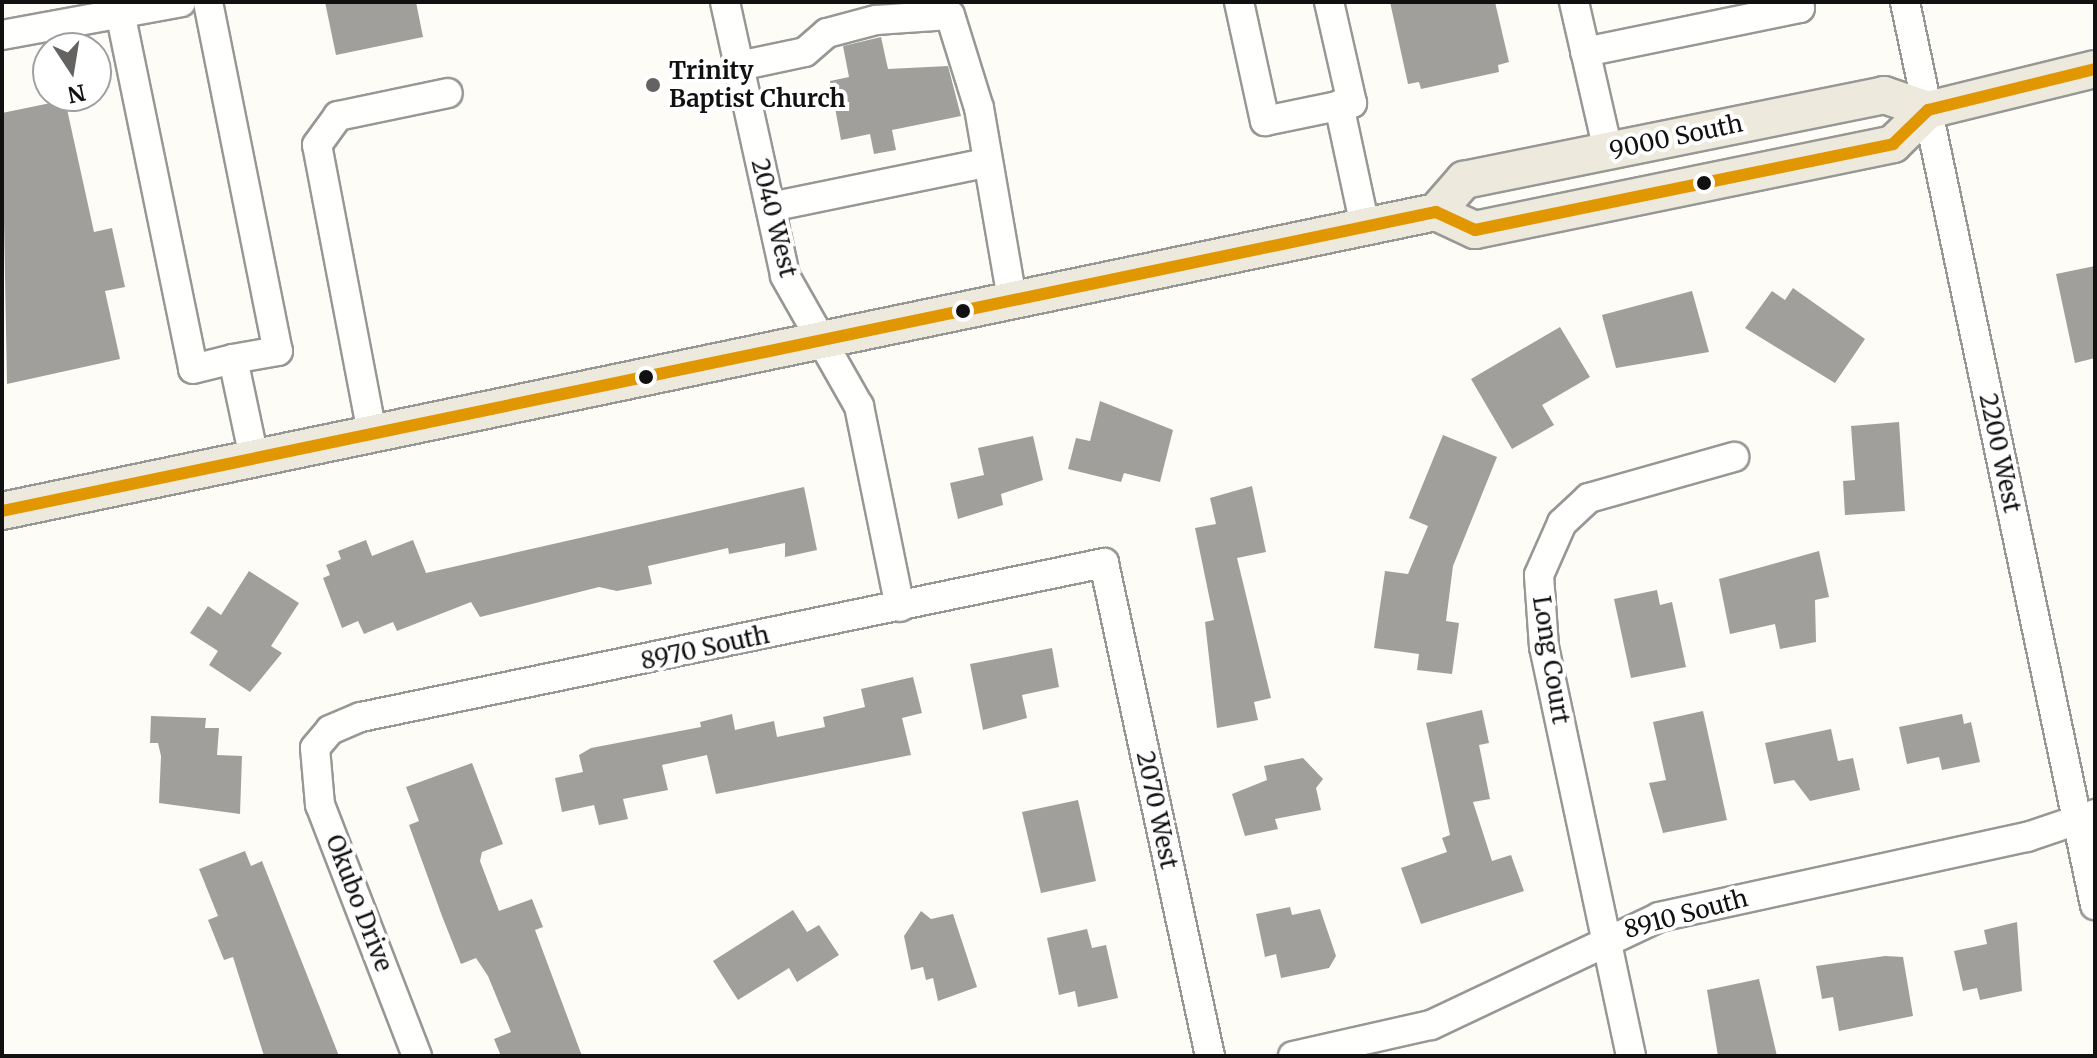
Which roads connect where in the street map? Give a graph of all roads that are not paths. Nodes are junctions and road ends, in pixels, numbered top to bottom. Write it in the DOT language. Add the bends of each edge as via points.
graph roads {
  1 [pos="181,2"];
  2 [pos="208,2"];
  3 [pos="725,2"];
  4 [pos="1239,2"];
  5 [pos="1329,2"];
  6 [pos="1574,2"];
  7 [pos="1799,2"];
  8 [pos="1905,2"];
  9 [pos="120,12"];
  10 [pos="2,35"];
  11 [pos="1585,52"];
  12 [pos="739,66"];
  13 [pos="2095,69"];
  14 [pos="448,93"];
  15 [pos="1339,105"];
  16 [pos="1928,110"];
  17 [pos="1608,151"];
  18 [pos="985,163"];
  19 [pos="771,207"];
  20 [pos="1436,212"];
  21 [pos="1365,226"];
  22 [pos="1012,299"];
  23 [pos="823,339"];
  24 [pos="233,359"];
  25 [pos="372,433"];
  26 [pos="1734,457"];
  27 [pos="254,458"];
  28 [pos="2,511"];
  29 [pos="1104,563"];
  30 [pos="900,607"];
  31 [pos="315,748"];
  32 [pos="2086,817"];
  33 [pos="2095,905"];
  34 [pos="1606,936"];
  35 [pos="417,1056"];
  36 [pos="1210,1056"];
  37 [pos="1293,1056"];
  38 [pos="1631,1056"];
  1 -- 9 [label="street"];
  2 -- 24 [label="street" via="278,351"];
  3 -- 12 [label="street, 2040 West"];
  4 -- 15 [label="street" via="1265,121"];
  5 -- 15 [label="street" via="1352,103"];
  6 -- 11 [label="street"];
  7 -- 11 [label="street" via="1800,8"];
  8 -- 16 [label="street, 2200 West"];
  9 -- 10 [label="street"];
  9 -- 24 [label="street" via="193,369"];
  11 -- 17 [label="street"];
  12 -- 18 [label="street" via="805,52 827,33 925,11 950,15 979,108"];
  12 -- 19 [label="street, 2040 West"];
  13 -- 16 [label="main road"];
  14 -- 25 [label="street" via="338,116 317,145"];
  15 -- 21 [label="street"];
  16 -- 17 [label="main road, 9000 South" via="1884,95"];
  16 -- 20 [label="main road" via="1893,144 1475,230"];
  16 -- 32 [label="street, 2200 West"];
  17 -- 20 [label="main road, 9000 South" via="1464,180"];
  18 -- 19 [label="street"];
  18 -- 22 [label="street"];
  19 -- 23 [label="street, 2040 West" via="785,276"];
  20 -- 21 [label="main road"];
  21 -- 22 [label="main road"];
  22 -- 23 [label="main road"];
  23 -- 25 [label="main road"];
  23 -- 30 [label="street, 2040 West" via="859,406"];
  24 -- 27 [label="street"];
  25 -- 27 [label="main road"];
  26 -- 34 [label="street, Long Court" via="1589,498 1562,523 1539,575 1544,647"];
  27 -- 28 [label="main road"];
  29 -- 30 [label="street, 8970 South"];
  29 -- 36 [label="street, 2070 West"];
  30 -- 31 [label="street, 8970 South" via="361,717 330,730"];
  31 -- 35 [label="street, Okubo Drive" via="320,805"];
  32 -- 33 [label="street, 2200 West"];
  32 -- 34 [label="street, 8910 South" via="2027,837 1659,917"];
  34 -- 37 [label="street, 8910 South" via="1431,1025"];
  34 -- 38 [label="street, Long Court"];
}
